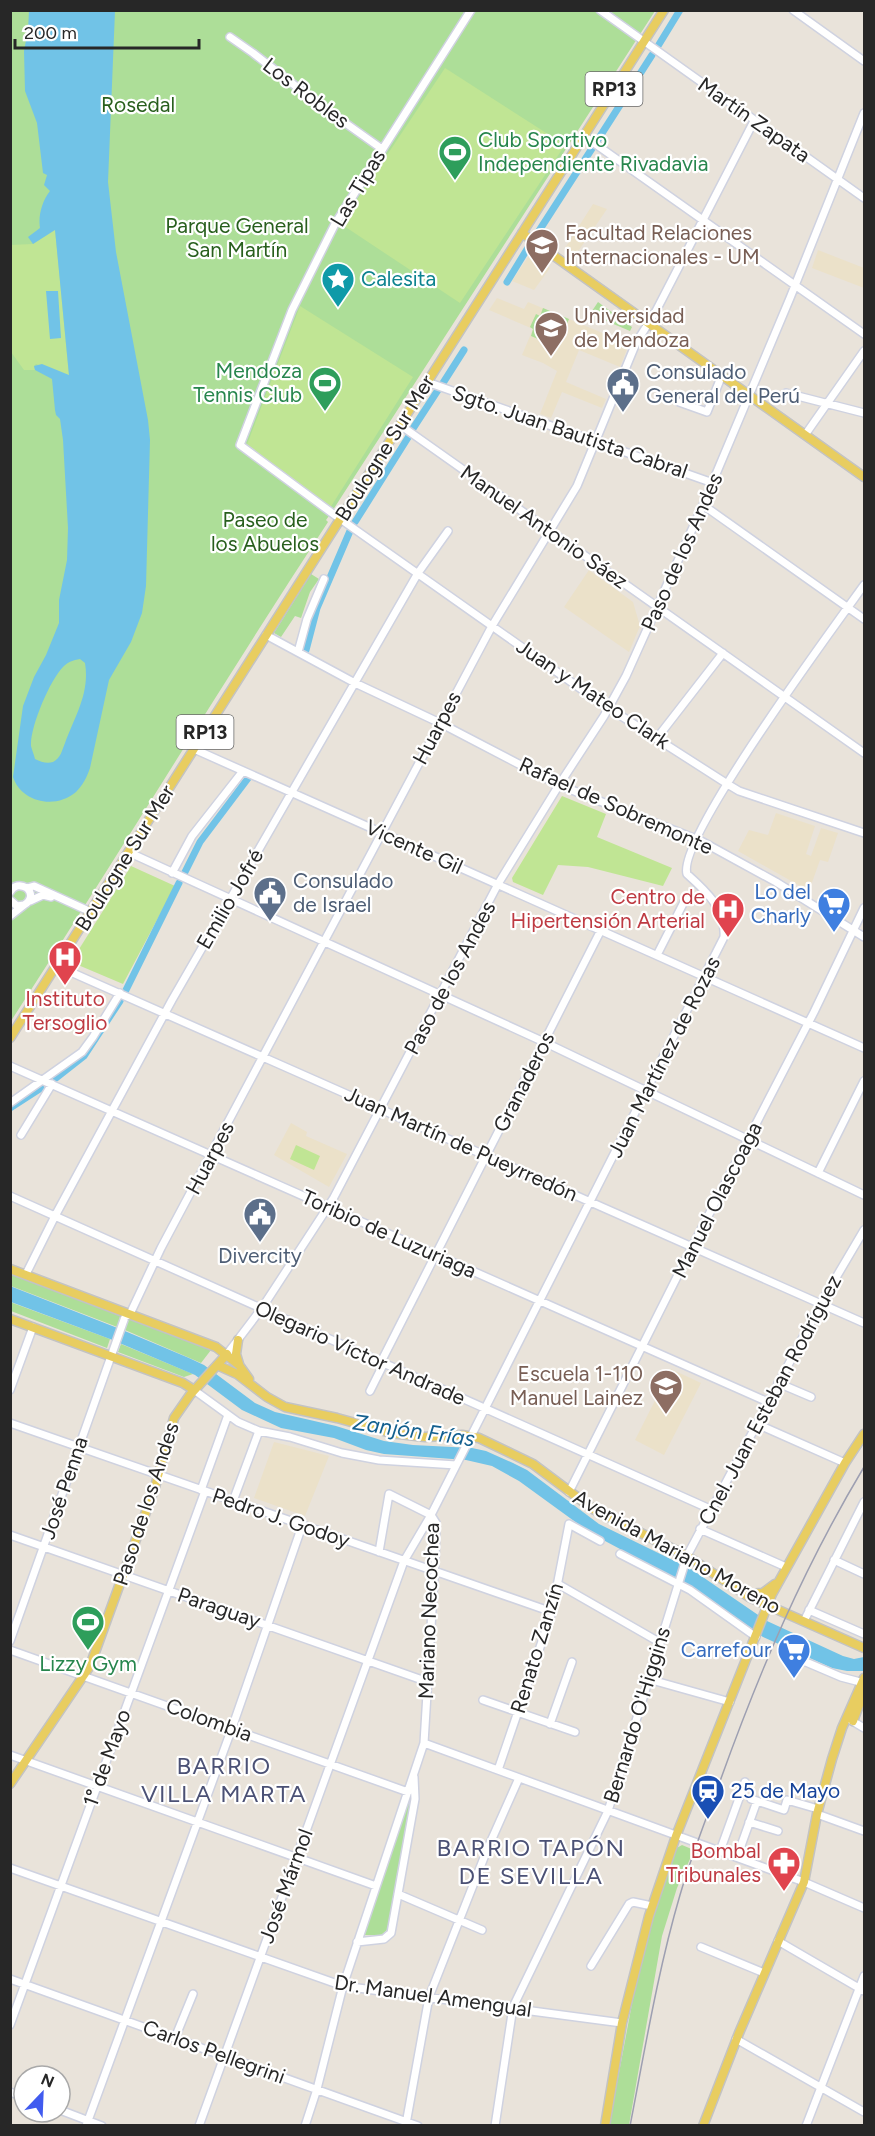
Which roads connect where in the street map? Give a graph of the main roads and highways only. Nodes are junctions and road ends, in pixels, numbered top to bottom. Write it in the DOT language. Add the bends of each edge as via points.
graph roads {
  1 [pos="664,10"];
  2 [pos="522,233"];
  3 [pos="864,477"];
  4 [pos="10,1038"];
  5 [pos="10,1269"];
  6 [pos="10,1319"];
  7 [pos="238,1340"];
  8 [pos="226,1354"];
  9 [pos="239,1365"];
  10 [pos="214,1368"];
  11 [pos="255,1387"];
  12 [pos="194,1390"];
  13 [pos="864,1434"];
  14 [pos="780,1579"];
  15 [pos="743,1593"];
  16 [pos="767,1605"];
  17 [pos="864,1648"];
  18 [pos="864,1684"];
  19 [pos="10,1784"];
  20 [pos="605,2126"];
  21 [pos="703,2126"];
  1 -- 2 [label="main road, Boulogne Sur Mer / RP13"];
  2 -- 3 [label="main road"];
  2 -- 4 [label="main road, Boulogne Sur Mer / RP13"];
  5 -- 8 [label="main road, Avenida Mariano Moreno" via="212,1345"];
  6 -- 12 [label="main road"];
  7 -- 9 [label="main road"];
  8 -- 9 [label="main road, Avenida Mariano Moreno"];
  8 -- 10 [label="main road, Paso de los Andes"];
  9 -- 11 [label="main road, Avenida Mariano Moreno"];
  10 -- 11 [label="main road, Avenida Mariano Moreno" via="237,1374"];
  10 -- 12 [label="main road, Paso de los Andes"];
  11 -- 15 [label="main road, Avenida Mariano Moreno" via="285,1407 391,1433 471,1436 533,1464 681,1571"];
  12 -- 19 [label="main road, Paso de los Andes" via="174,1418 158,1475 90,1666"];
  13 -- 14 [label="main road"];
  14 -- 15 [label="main road" via="763,1593"];
  14 -- 16 [label="main road"];
  15 -- 16 [label="main road, Avenida Mariano Moreno"];
  16 -- 17 [label="main road, Avenida Mariano Moreno"];
  16 -- 20 [label="main road" via="652,1905 622,2023"];
  18 -- 21 [label="main road" via="818,1811 804,1882"];
}
